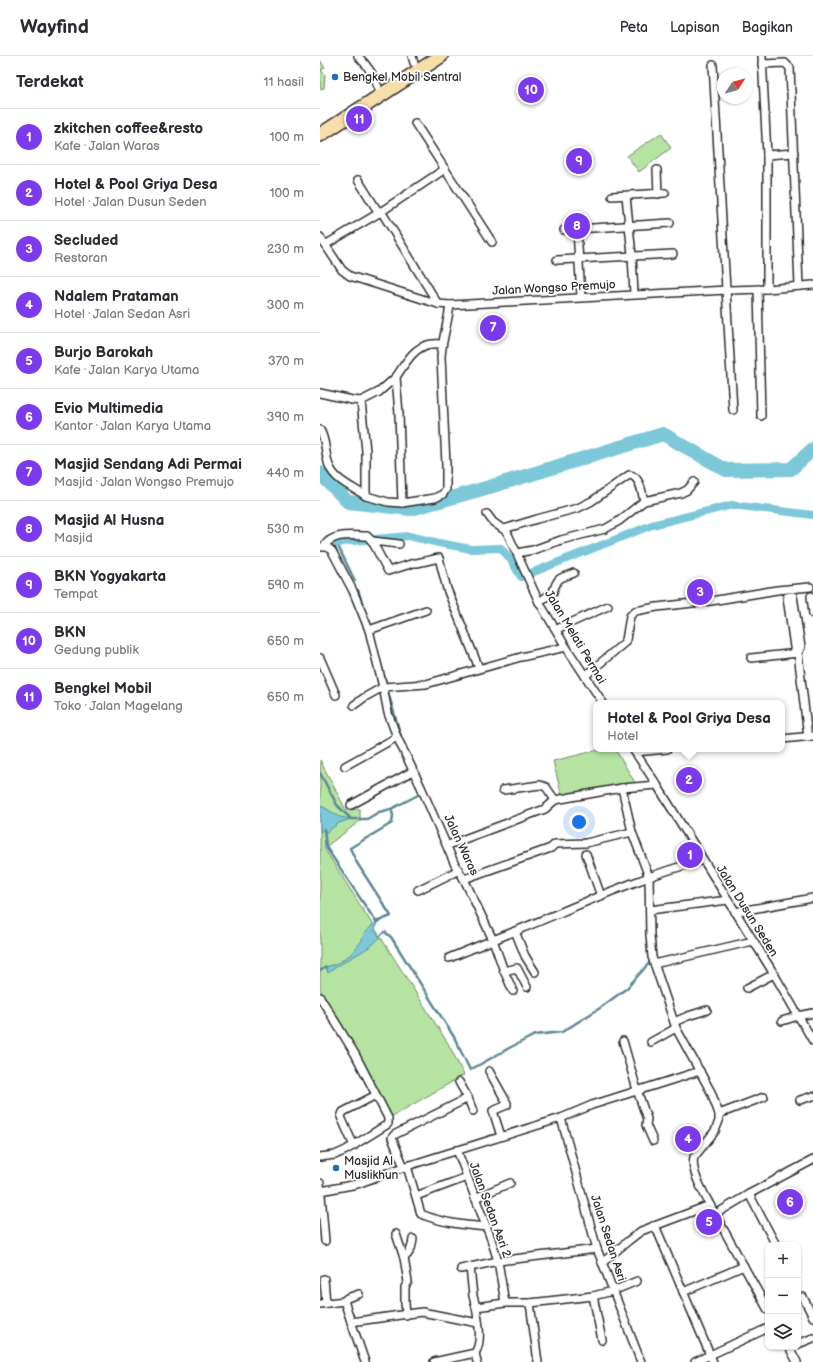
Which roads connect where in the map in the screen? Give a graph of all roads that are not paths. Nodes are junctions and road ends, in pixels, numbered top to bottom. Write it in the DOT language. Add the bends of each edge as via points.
graph roads {
  1 [pos="358,56"];
  2 [pos="441,56"];
  3 [pos="417,58"];
  4 [pos="762,60"];
  5 [pos="713,65"];
  6 [pos="378,87"];
  7 [pos="415,123"];
  8 [pos="320,124"];
  9 [pos="320,135"];
  10 [pos="794,153"];
  11 [pos="767,155"];
  12 [pos="445,169"];
  13 [pos="657,170"];
  14 [pos="358,180"];
  15 [pos="612,196"];
  16 [pos="626,196"];
  17 [pos="380,212"];
  18 [pos="670,222"];
  19 [pos="629,226"];
  20 [pos="578,229"];
  21 [pos="564,230"];
  22 [pos="320,237"];
  23 [pos="492,242"];
  24 [pos="325,245"];
  25 [pos="673,254"];
  26 [pos="632,255"];
  27 [pos="579,258"];
  28 [pos="557,260"];
  29 [pos="813,285"];
  30 [pos="799,286"];
  31 [pos="758,289"];
  32 [pos="767,289"];
  33 [pos="727,290"];
  34 [pos="634,294"];
  35 [pos="581,297"];
  36 [pos="438,304"];
  37 [pos="450,305"];
  38 [pos="441,344"];
  39 [pos="396,377"];
  40 [pos="320,393"];
  41 [pos="361,401"];
  42 [pos="733,410"];
  43 [pos="761,416"];
  44 [pos="320,430"];
  45 [pos="694,482"];
  46 [pos="366,496"];
  47 [pos="644,501"];
  48 [pos="402,503"];
  49 [pos="487,514"];
  50 [pos="504,529"];
  51 [pos="370,539"];
  52 [pos="399,544"];
  53 [pos="322,547"];
  54 [pos="517,554"];
  55 [pos="574,573"];
  56 [pos="810,588"];
  57 [pos="811,596"];
  58 [pos="539,602"];
  59 [pos="608,606"];
  60 [pos="426,610"];
  61 [pos="813,614"];
  62 [pos="557,629"];
  63 [pos="369,630"];
  64 [pos="566,647"];
  65 [pos="798,652"];
  66 [pos="320,658"];
  67 [pos="750,658"];
  68 [pos="322,666"];
  69 [pos="479,668"];
  70 [pos="585,676"];
  71 [pos="383,687"];
  72 [pos="336,695"];
  73 [pos="601,700"];
  74 [pos="354,705"];
  75 [pos="397,737"];
  76 [pos="810,737"];
  77 [pos="785,739"];
  78 [pos="635,752"];
  79 [pos="344,766"];
  80 [pos="413,771"];
  81 [pos="657,786"];
  82 [pos="622,788"];
  83 [pos="503,790"];
  84 [pos="555,800"];
  85 [pos="352,805"];
  86 [pos="632,832"];
  87 [pos="448,845"];
  88 [pos="586,854"];
  89 [pos="703,860"];
  90 [pos="459,870"];
  91 [pos="649,877"];
  92 [pos="464,878"];
  93 [pos="418,890"];
  94 [pos="601,896"];
  95 [pos="813,898"];
  96 [pos="728,900"];
  97 [pos="650,910"];
  98 [pos="735,912"];
  99 [pos="515,931"];
  100 [pos="493,940"];
  101 [pos="753,941"];
  102 [pos="449,958"];
  103 [pos="653,961"];
  104 [pos="504,971"];
  105 [pos="535,972"];
  106 [pos="774,974"];
  107 [pos="527,987"];
  108 [pos="747,988"];
  109 [pos="513,991"];
  110 [pos="320,997"];
  111 [pos="707,1010"];
  112 [pos="813,1013"];
  113 [pos="798,1016"];
  114 [pos="782,1021"];
  115 [pos="675,1025"];
  116 [pos="623,1041"];
  117 [pos="813,1041"];
  118 [pos="651,1042"];
  119 [pos="488,1071"];
  120 [pos="700,1071"];
  121 [pos="460,1082"];
  122 [pos="637,1090"];
  123 [pos="376,1095"];
  124 [pos="813,1096"];
  125 [pos="764,1097"];
  126 [pos="468,1098"];
  127 [pos="800,1100"];
  128 [pos="473,1111"];
  129 [pos="719,1114"];
  130 [pos="561,1118"];
  131 [pos="501,1136"];
  132 [pos="653,1141"];
  133 [pos="354,1146"];
  134 [pos="457,1150"];
  135 [pos="320,1157"];
  136 [pos="813,1160"];
  137 [pos="405,1166"];
  138 [pos="467,1177"];
  139 [pos="320,1183"];
  140 [pos="510,1183"];
  141 [pos="321,1191"];
  142 [pos="749,1194"];
  143 [pos="416,1196"];
  144 [pos="475,1198"];
  145 [pos="710,1205"];
  146 [pos="714,1215"];
  147 [pos="653,1226"];
  148 [pos="487,1227"];
  149 [pos="396,1234"];
  150 [pos="413,1239"];
  151 [pos="325,1241"];
  152 [pos="774,1242"];
  153 [pos="597,1249"];
  154 [pos="404,1258"];
  155 [pos="498,1261"];
  156 [pos="602,1263"];
  157 [pos="744,1266"];
  158 [pos="470,1267"];
  159 [pos="461,1269"];
  160 [pos="324,1278"];
  161 [pos="637,1281"];
  162 [pos="613,1291"];
  163 [pos="683,1292"];
  164 [pos="359,1294"];
  165 [pos="592,1296"];
  166 [pos="803,1297"];
  167 [pos="344,1301"];
  168 [pos="323,1303"];
  169 [pos="505,1303"];
  170 [pos="530,1303"];
  171 [pos="765,1304"];
  172 [pos="476,1307"];
  173 [pos="406,1315"];
  174 [pos="813,1317"];
  175 [pos="351,1322"];
  176 [pos="478,1323"];
  177 [pos="765,1330"];
  178 [pos="813,1338"];
  179 [pos="602,1340"];
  180 [pos="801,1343"];
  181 [pos="791,1350"];
  182 [pos="475,1352"];
  183 [pos="711,1359"];
  184 [pos="365,1362"];
  185 [pos="436,1362"];
  186 [pos="477,1362"];
  187 [pos="538,1362"];
  188 [pos="640,1362"];
  189 [pos="695,1362"];
  190 [pos="797,1362"];
  1 -- 6 [label="street" via="372,72"];
  2 -- 9 [label="highway"];
  3 -- 6 [label="highway"];
  4 -- 10 [label="street" via="785,63 790,68"];
  4 -- 11 [label="street"];
  5 -- 33 [label="street"];
  6 -- 8 [label="highway"];
  7 -- 12 [label="street"];
  10 -- 11 [label="street"];
  10 -- 30 [label="street"];
  11 -- 32 [label="street"];
  12 -- 17 [label="street"];
  12 -- 23 [label="street"];
  13 -- 16 [label="street" via="662,194"];
  14 -- 17 [label="street"];
  15 -- 16 [label="street"];
  16 -- 19 [label="street"];
  17 -- 24 [label="street"];
  17 -- 36 [label="street"];
  18 -- 19 [label="street"];
  19 -- 20 [label="street"];
  19 -- 26 [label="street"];
  20 -- 21 [label="street"];
  20 -- 27 [label="street"];
  22 -- 24 [label="street, Jalan Wongso Premujo"];
  24 -- 36 [label="street, Jalan Wongso Premujo" via="342,270 350,276"];
  25 -- 26 [label="street"];
  26 -- 27 [label="street"];
  26 -- 34 [label="street"];
  27 -- 28 [label="street"];
  27 -- 35 [label="street"];
  29 -- 30 [label="street, Jalan Wongso Premujo"];
  30 -- 32 [label="street, Jalan Wongso Premujo"];
  31 -- 32 [label="street, Jalan Wongso Premujo"];
  31 -- 33 [label="street, Jalan Wongso Premujo"];
  31 -- 43 [label="street"];
  33 -- 34 [label="street, Jalan Wongso Premujo"];
  33 -- 42 [label="street"];
  34 -- 35 [label="street, Jalan Wongso Premujo"];
  35 -- 37 [label="street, Jalan Wongso Premujo"];
  36 -- 37 [label="street, Jalan Wongso Premujo"];
  37 -- 38 [label="street"];
  38 -- 39 [label="street" via="431,343 414,352"];
  38 -- 48 [label="street" via="446,489 435,498"];
  39 -- 41 [label="street" via="379,392"];
  39 -- 48 [label="street"];
  40 -- 41 [label="street"];
  41 -- 46 [label="street" via="366,451"];
  44 -- 46 [label="street" via="324,437 330,471"];
  45 -- 47 [label="street" via="681,493"];
  46 -- 48 [label="street"];
  47 -- 50 [label="street" via="637,479 629,475 578,508"];
  47 -- 54 [label="street" via="605,529"];
  49 -- 50 [label="street"];
  50 -- 54 [label="street"];
  51 -- 52 [label="street"];
  51 -- 53 [label="street" via="341,536 332,538"];
  51 -- 69 [label="street" via="388,571 439,558 447,589"];
  53 -- 63 [label="street, Jalan Waras" via="332,551 353,591"];
  54 -- 58 [label="street, Jalan Melati Permai"];
  55 -- 58 [label="street" via="558,579 553,592"];
  56 -- 70 [label="street" via="778,590 636,611 630,616 626,640"];
  57 -- 61 [label="street"];
  58 -- 62 [label="street, Jalan Melati Permai"];
  59 -- 62 [label="street"];
  60 -- 63 [label="street"];
  62 -- 64 [label="street, Jalan Melati Permai"];
  63 -- 71 [label="street, Jalan Waras"];
  64 -- 69 [label="street"];
  64 -- 70 [label="street, Jalan Melati Permai"];
  65 -- 65 [label="street" via="801,647 793,596 787,597 794,647"];
  65 -- 67 [label="street"];
  65 -- 76 [label="street"];
  66 -- 68 [label="street"];
  68 -- 72 [label="street"];
  69 -- 71 [label="street" via="426,684"];
  70 -- 73 [label="street, Jalan Melati Permai"];
  71 -- 74 [label="street"];
  71 -- 75 [label="street, Jalan Waras" via="388,713"];
  75 -- 79 [label="street"];
  75 -- 80 [label="street, Jalan Waras"];
  76 -- 77 [label="street"];
  78 -- 81 [label="street, Jalan Dusun Seden"];
  80 -- 85 [label="street"];
  80 -- 87 [label="street, Jalan Waras"];
  81 -- 82 [label="street"];
  81 -- 89 [label="street, Jalan Dusun Seden"];
  82 -- 84 [label="street"];
  82 -- 86 [label="street"];
  83 -- 84 [label="street" via="540,785 546,787"];
  84 -- 87 [label="street" via="545,809"];
  86 -- 91 [label="street"];
  86 -- 92 [label="street" via="586,843 555,844 551,848"];
  87 -- 90 [label="street, Jalan Waras"];
  88 -- 94 [label="street"];
  89 -- 91 [label="street"];
  89 -- 96 [label="street, Jalan Dusun Seden"];
  90 -- 92 [label="street, Jalan Waras"];
  90 -- 93 [label="street"];
  91 -- 94 [label="street"];
  91 -- 97 [label="street"];
  92 -- 100 [label="street, Jalan Waras"];
  94 -- 99 [label="street"];
  95 -- 98 [label="street"];
  96 -- 97 [label="street"];
  96 -- 98 [label="street, Jalan Dusun Seden"];
  97 -- 103 [label="street"];
  98 -- 101 [label="street, Jalan Dusun Seden"];
  99 -- 100 [label="street"];
  99 -- 105 [label="street"];
  100 -- 102 [label="street"];
  100 -- 104 [label="street, Jalan Waras"];
  101 -- 103 [label="street"];
  101 -- 106 [label="street, Jalan Dusun Seden"];
  103 -- 115 [label="street"];
  104 -- 107 [label="street" via="517,968"];
  104 -- 109 [label="street, Jalan Waras"];
  106 -- 108 [label="street"];
  106 -- 113 [label="street, Jalan Dusun Seden"];
  110 -- 123 [label="street" via="355,1054"];
  111 -- 115 [label="street" via="688,1016"];
  112 -- 113 [label="street"];
  113 -- 114 [label="street"];
  113 -- 117 [label="street, Jalan Dusun Seden"];
  115 -- 118 [label="street"];
  115 -- 120 [label="street"];
  116 -- 122 [label="street"];
  119 -- 131 [label="street" via="507,1103 493,1111"];
  120 -- 122 [label="street"];
  120 -- 129 [label="street"];
  121 -- 126 [label="street"];
  122 -- 130 [label="street"];
  122 -- 132 [label="street"];
  123 -- 133 [label="street" via="388,1118 388,1124"];
  123 -- 133 [label="street" via="342,1114"];
  124 -- 127 [label="street"];
  125 -- 129 [label="street"];
  126 -- 128 [label="street"];
  126 -- 137 [label="street" via="392,1136"];
  129 -- 145 [label="street" via="715,1131 692,1162"];
  130 -- 131 [label="street"];
  130 -- 153 [label="street, Jalan Sedan Asri"];
  131 -- 134 [label="street"];
  133 -- 135 [label="street" via="335,1155"];
  134 -- 137 [label="street"];
  134 -- 138 [label="street, Jalan Sedan Asri 2"];
  136 -- 142 [label="street"];
  137 -- 141 [label="street" via="357,1184"];
  137 -- 143 [label="street"];
  138 -- 143 [label="street"];
  138 -- 144 [label="street, Jalan Sedan Asri 2"];
  139 -- 141 [label="street"];
  140 -- 144 [label="street"];
  141 -- 151 [label="street"];
  142 -- 146 [label="street"];
  142 -- 152 [label="street"];
  143 -- 148 [label="street" via="421,1214 430,1218 454,1224"];
  144 -- 148 [label="street, Jalan Sedan Asri 2"];
  145 -- 146 [label="street"];
  145 -- 147 [label="street"];
  146 -- 157 [label="street"];
  147 -- 156 [label="street" via="628,1240"];
  147 -- 163 [label="street"];
  148 -- 155 [label="street, Jalan Sedan Asri 2"];
  149 -- 154 [label="street"];
  150 -- 154 [label="street" via="412,1248"];
  153 -- 155 [label="street"];
  153 -- 156 [label="street, Jalan Sedan Asri"];
  154 -- 173 [label="street" via="408,1282 404,1292"];
  155 -- 158 [label="street"];
  155 -- 169 [label="street, Jalan Sedan Asri 2"];
  156 -- 162 [label="street, Jalan Sedan Asri"];
  157 -- 163 [label="street"];
  157 -- 171 [label="street"];
  158 -- 159 [label="street"];
  158 -- 172 [label="street"];
  160 -- 168 [label="street"];
  161 -- 162 [label="street"];
  162 -- 165 [label="street"];
  162 -- 188 [label="street, Jalan Sedan Asri"];
  163 -- 183 [label="street"];
  164 -- 167 [label="street"];
  165 -- 170 [label="street"];
  165 -- 179 [label="street"];
  166 -- 174 [label="street"];
  167 -- 168 [label="street"];
  167 -- 175 [label="street"];
  169 -- 170 [label="street"];
  169 -- 172 [label="street"];
  170 -- 187 [label="street"];
  172 -- 176 [label="street"];
  173 -- 175 [label="street"];
  173 -- 176 [label="street" via="422,1312"];
  175 -- 184 [label="street"];
  176 -- 182 [label="street" via="479,1344"];
  177 -- 183 [label="street"];
  178 -- 180 [label="street"];
  181 -- 190 [label="street"];
  182 -- 185 [label="street"];
  182 -- 186 [label="street"];
  183 -- 189 [label="street"];
}
